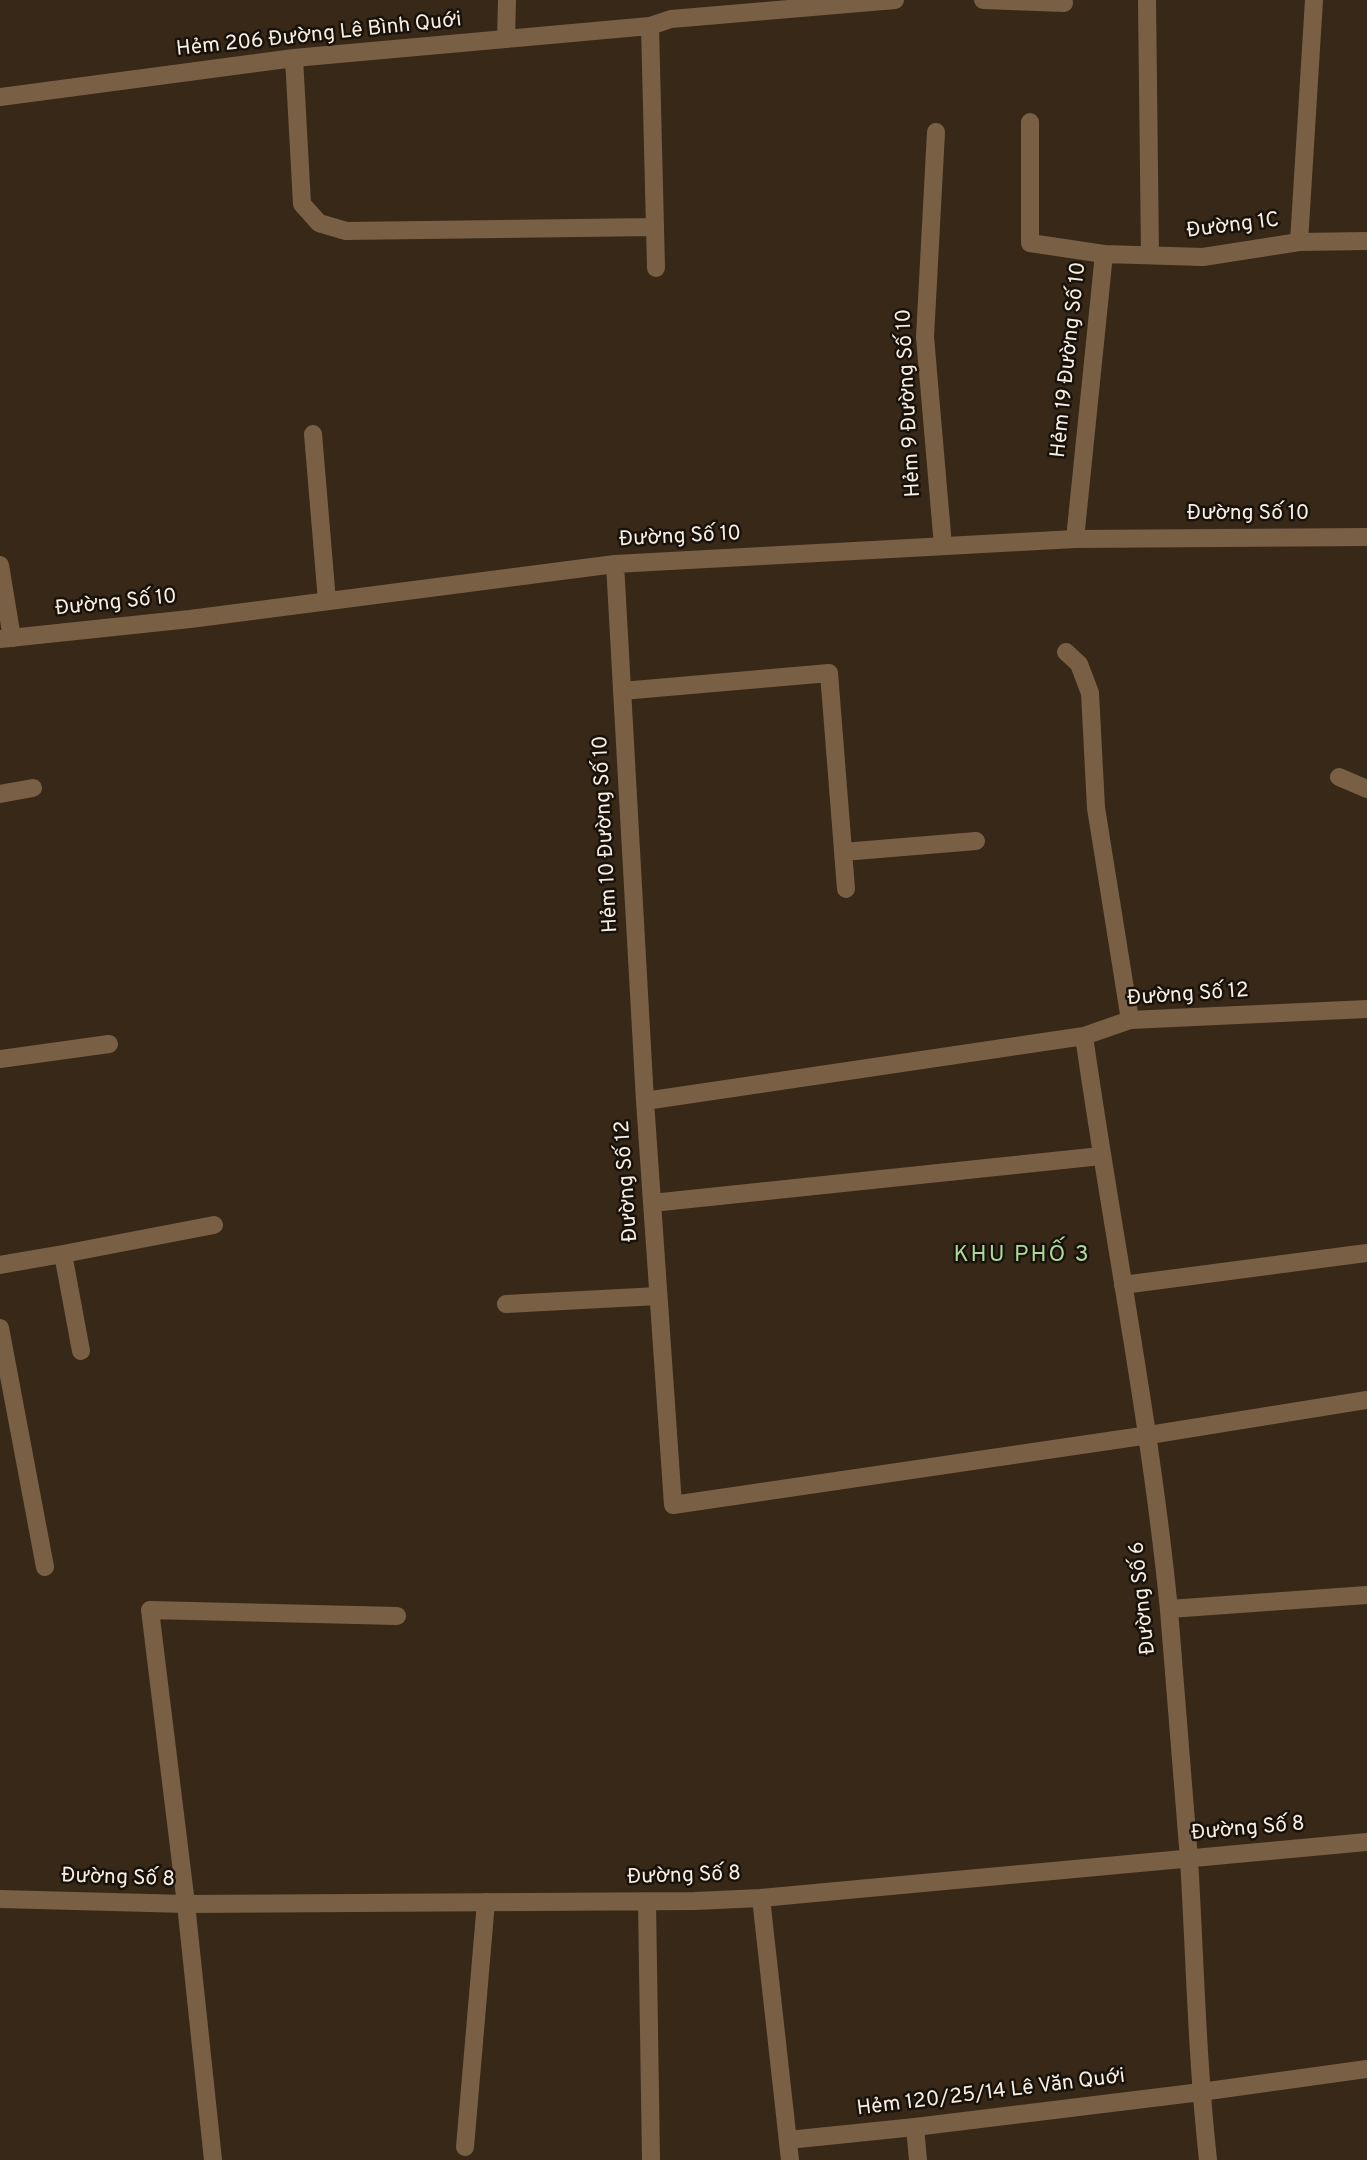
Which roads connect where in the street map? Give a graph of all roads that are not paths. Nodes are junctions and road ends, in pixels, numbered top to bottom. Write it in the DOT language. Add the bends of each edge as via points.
graph roads {
  1 [pos="508,0"];
  2 [pos="895,0"];
  3 [pos="983,0"];
  4 [pos="1147,0"];
  5 [pos="1314,0"];
  6 [pos="1064,3"];
  7 [pos="650,26"];
  8 [pos="506,39"];
  9 [pos="294,58"];
  10 [pos="0,97"];
  11 [pos="1030,122"];
  12 [pos="936,132"];
  13 [pos="655,227"];
  14 [pos="1367,241"];
  15 [pos="1299,242"];
  16 [pos="1104,254"];
  17 [pos="1150,255"];
  18 [pos="656,268"];
  19 [pos="313,435"];
  20 [pos="1367,537"];
  21 [pos="1074,539"];
  22 [pos="943,546"];
  23 [pos="615,564"];
  24 [pos="0,565"];
  25 [pos="327,601"];
  26 [pos="6,639"];
  27 [pos="1066,652"];
  28 [pos="622,691"];
  29 [pos="1339,777"];
  30 [pos="33,789"];
  31 [pos="1367,789"];
  32 [pos="0,794"];
  33 [pos="976,841"];
  34 [pos="843,852"];
  35 [pos="846,889"];
  36 [pos="1367,1009"];
  37 [pos="1130,1020"];
  38 [pos="1084,1036"];
  39 [pos="109,1044"];
  40 [pos="0,1059"];
  41 [pos="645,1101"];
  42 [pos="1101,1156"];
  43 [pos="652,1203"];
  44 [pos="214,1226"];
  45 [pos="1367,1253"];
  46 [pos="64,1254"];
  47 [pos="0,1265"];
  48 [pos="1123,1285"];
  49 [pos="658,1296"];
  50 [pos="506,1304"];
  51 [pos="0,1328"];
  52 [pos="81,1351"];
  53 [pos="1367,1400"];
  54 [pos="1149,1436"];
  55 [pos="45,1567"];
  56 [pos="1367,1595"];
  57 [pos="1168,1609"];
  58 [pos="397,1616"];
  59 [pos="1367,1842"];
  60 [pos="1189,1858"];
  61 [pos="761,1898"];
  62 [pos="0,1899"];
  63 [pos="486,1902"];
  64 [pos="648,1902"];
  65 [pos="186,1904"];
  66 [pos="1367,2069"];
  67 [pos="1200,2092"];
  68 [pos="915,2127"];
  69 [pos="788,2140"];
  70 [pos="465,2147"];
  71 [pos="213,2160"];
  72 [pos="651,2160"];
  73 [pos="790,2160"];
  74 [pos="918,2160"];
  75 [pos="1208,2160"];
  1 -- 8 [label="street"];
  2 -- 7 [label="street, Hẻm 206 Đường Lê Bình Quới" via="671,19"];
  3 -- 6 [label="street"];
  4 -- 17 [label="street"];
  5 -- 15 [label="street"];
  7 -- 8 [label="street, Hẻm 206 Đường Lê Bình Quới"];
  7 -- 13 [label="street"];
  8 -- 9 [label="street, Hẻm 206 Đường Lê Bình Quới"];
  9 -- 10 [label="street, Hẻm 206 Đường Lê Bình Quới"];
  9 -- 13 [label="street" via="302,204 319,223 346,232"];
  11 -- 16 [label="street, Hẻm 19 Đường Số 10" via="1030,243"];
  12 -- 22 [label="street, Hẻm 9 Đường Số 10" via="925,337"];
  13 -- 18 [label="street"];
  14 -- 15 [label="street, Đường 1C"];
  15 -- 17 [label="street, Đường 1C" via="1203,257"];
  16 -- 17 [label="street, Đường 1C"];
  16 -- 21 [label="street, Hẻm 19 Đường Số 10"];
  19 -- 25 [label="street"];
  20 -- 21 [label="street, Đường Số 10"];
  21 -- 22 [label="street, Đường Số 10"];
  22 -- 23 [label="street, Đường Số 10"];
  23 -- 25 [label="street, Đường Số 10"];
  23 -- 28 [label="street, Hẻm 10 Đường Số 10"];
  24 -- 26 [label="street"];
  25 -- 26 [label="street, Đường Số 10"];
  27 -- 37 [label="street" via="1079,664 1090,693 1096,808"];
  28 -- 34 [label="street" via="829,673"];
  28 -- 41 [label="street, Hẻm 10 Đường Số 10"];
  29 -- 31 [label="street"];
  30 -- 32 [label="street"];
  33 -- 34 [label="street"];
  34 -- 35 [label="street"];
  36 -- 37 [label="street, Đường Số 12"];
  37 -- 38 [label="street, Đường Số 12"];
  38 -- 41 [label="street, Đường Số 12"];
  38 -- 42 [label="street, Đường Số 6"];
  39 -- 40 [label="street"];
  41 -- 43 [label="street, Đường Số 12"];
  42 -- 43 [label="street"];
  42 -- 48 [label="street, Đường Số 6"];
  43 -- 49 [label="street, Đường Số 12"];
  44 -- 46 [label="street"];
  45 -- 48 [label="street"];
  46 -- 47 [label="street"];
  46 -- 52 [label="street"];
  48 -- 54 [label="street, Đường Số 6"];
  49 -- 50 [label="street"];
  49 -- 54 [label="street, Đường Số 12" via="673,1505"];
  51 -- 55 [label="street"];
  53 -- 54 [label="street"];
  54 -- 57 [label="street, Đường Số 6"];
  56 -- 57 [label="street"];
  57 -- 60 [label="street, Đường Số 6"];
  58 -- 65 [label="street" via="150,1610"];
  59 -- 60 [label="street, Đường Số 8"];
  60 -- 61 [label="street, Đường Số 8"];
  60 -- 67 [label="street, Đường Số 6"];
  61 -- 64 [label="street, Đường Số 8"];
  61 -- 69 [label="street"];
  62 -- 65 [label="street, Đường Số 8"];
  63 -- 64 [label="street, Đường Số 8"];
  63 -- 65 [label="street, Đường Số 8"];
  63 -- 70 [label="street"];
  64 -- 72 [label="street"];
  65 -- 71 [label="street"];
  66 -- 67 [label="street, Hẻm 120/25/14 Lê Văn Quới"];
  67 -- 68 [label="street, Hẻm 120/25/14 Lê Văn Quới"];
  67 -- 75 [label="street, Đường Số 6"];
  68 -- 69 [label="street, Hẻm 120/25/14 Lê Văn Quới"];
  68 -- 74 [label="street"];
  69 -- 73 [label="street"];
}
